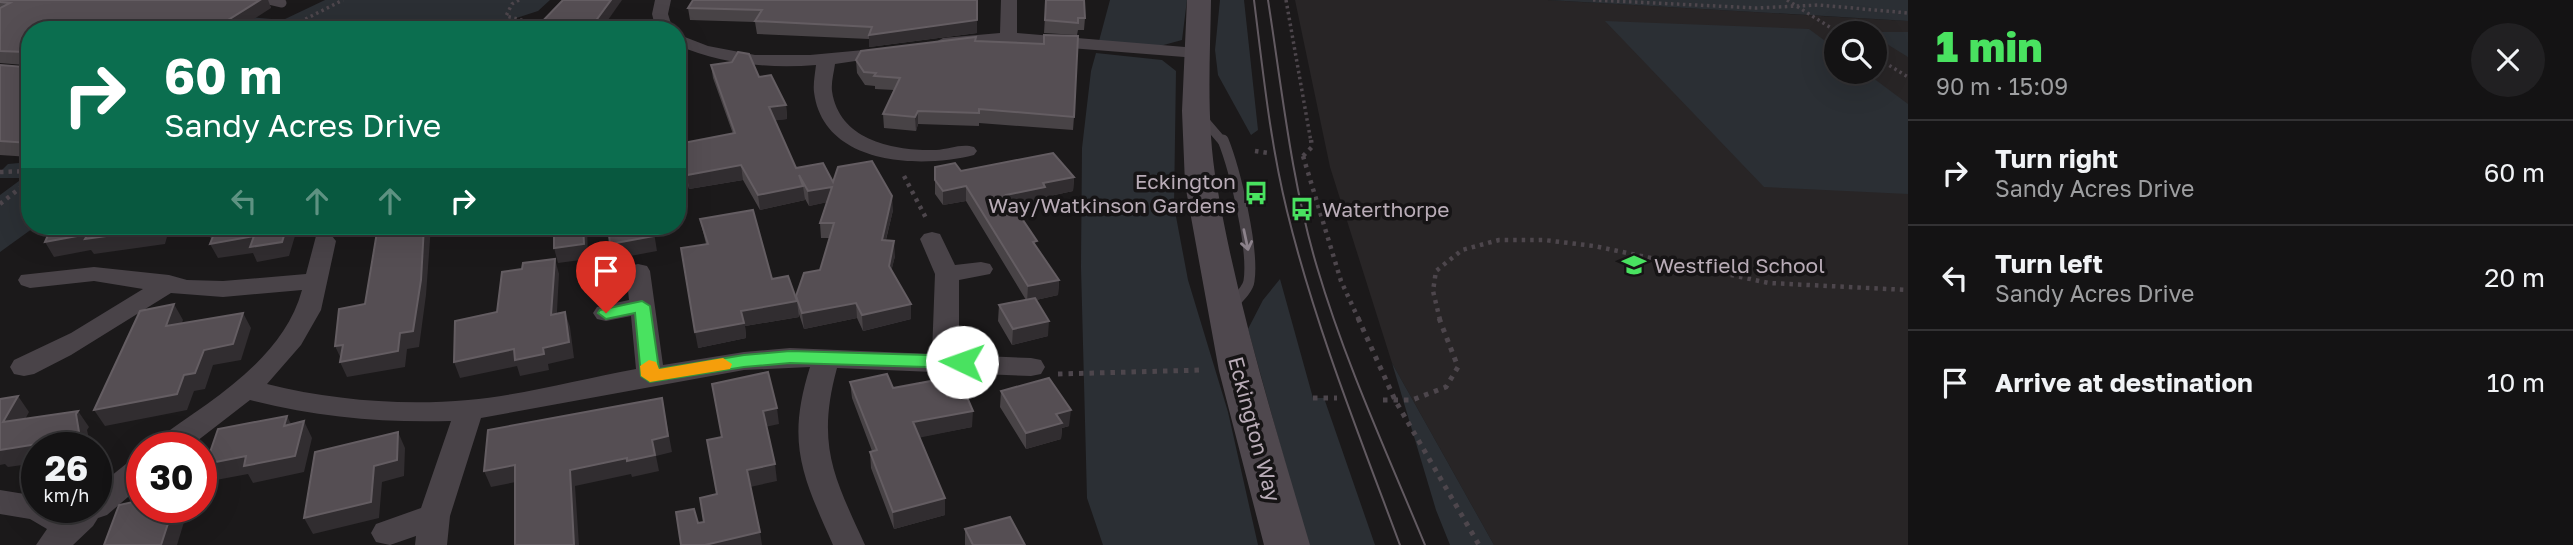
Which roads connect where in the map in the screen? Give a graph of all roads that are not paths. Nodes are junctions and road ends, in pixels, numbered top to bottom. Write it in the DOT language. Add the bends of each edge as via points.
graph roads {
  1 [pos="269,0"];
  2 [pos="663,0"];
  3 [pos="1009,0"];
  4 [pos="1199,0"];
  5 [pos="282,4"];
  6 [pos="662,21"];
  7 [pos="1008,38"];
  8 [pos="686,42"];
  9 [pos="1197,53"];
  10 [pos="826,61"];
  11 [pos="967,151"];
  12 [pos="932,239"];
  13 [pos="324,241"];
  14 [pos="981,269"];
  15 [pos="638,271"];
  16 [pos="947,275"];
  17 [pos="30,280"];
  18 [pos="316,281"];
  19 [pos="169,283"];
  20 [pos="642,306"];
  21 [pos="606,313"];
  22 [pos="827,357"];
  23 [pos="945,361"];
  24 [pos="24,367"];
  25 [pos="1031,367"];
  26 [pos="650,376"];
  27 [pos="246,389"];
  28 [pos="469,410"];
  29 [pos="188,432"];
  30 [pos="126,481"];
  31 [pos="112,493"];
  32 [pos="0,502"];
  33 [pos="21,505"];
  34 [pos="433,530"];
  35 [pos="387,533"];
  36 [pos="849,545"];
  37 [pos="1287,545"];
  1 -- 5 [label="lane"];
  2 -- 6 [label="street"];
  3 -- 7 [label="street"];
  4 -- 9 [label="main road, Eckington Way"];
  7 -- 9 [label="street"];
  7 -- 10 [label="street" via="965,39"];
  8 -- 10 [label="street" via="723,55"];
  9 -- 37 [label="main road, Eckington Way" via="1201,184 1239,370"];
  10 -- 11 [label="street" via="821,78 824,96 832,119 845,134 893,155 946,157"];
  12 -- 16 [label="street"];
  13 -- 18 [label="street"];
  14 -- 16 [label="street"];
  15 -- 20 [label="street"];
  16 -- 23 [label="street"];
  17 -- 19 [label="street" via="94,274"];
  18 -- 19 [label="street" via="223,289"];
  18 -- 27 [label="street" via="306,317 279,358"];
  19 -- 24 [label="street" via="104,327"];
  20 -- 21 [label="street"];
  20 -- 26 [label="street"];
  22 -- 23 [label="street"];
  22 -- 26 [label="street" via="744,361"];
  22 -- 36 [label="street" via="814,396 813,449"];
  23 -- 25 [label="street"];
  26 -- 28 [label="street"];
  27 -- 28 [label="street" via="302,403 397,412"];
  27 -- 29 [label="street"];
  28 -- 34 [label="street"];
  30 -- 31 [label="street"];
  32 -- 33 [label="street"];
  34 -- 35 [label="street"];
}
